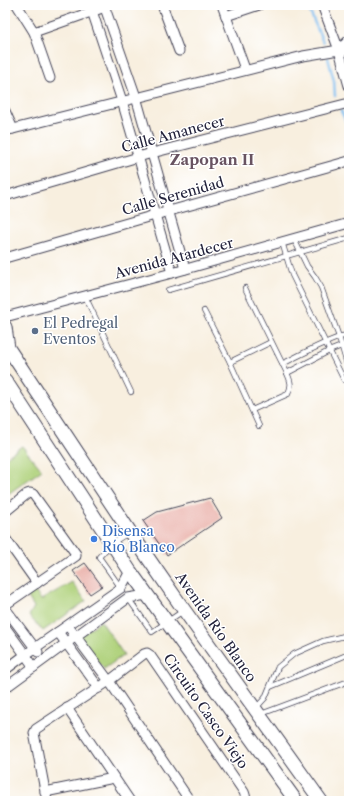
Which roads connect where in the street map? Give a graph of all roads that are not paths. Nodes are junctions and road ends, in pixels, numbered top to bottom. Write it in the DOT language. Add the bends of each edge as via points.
graph roads {
  1 [pos="17,5"];
  2 [pos="162,5"];
  3 [pos="222,5"];
  4 [pos="259,5"];
  5 [pos="322,5"];
  6 [pos="104,6"];
  7 [pos="91,8"];
  8 [pos="226,16"];
  9 [pos="34,32"];
  10 [pos="349,40"];
  11 [pos="339,50"];
  12 [pos="179,51"];
  13 [pos="349,51"];
  14 [pos="245,69"];
  15 [pos="50,78"];
  16 [pos="349,86"];
  17 [pos="136,97"];
  18 [pos="122,101"];
  19 [pos="349,103"];
  20 [pos="5,110"];
  21 [pos="9,130"];
  22 [pos="152,153"];
  23 [pos="138,157"];
  24 [pos="349,161"];
  25 [pos="5,196"];
  26 [pos="168,211"];
  27 [pos="155,215"];
  28 [pos="349,225"];
  29 [pos="349,238"];
  30 [pos="294,239"];
  31 [pos="282,242"];
  32 [pos="300,252"];
  33 [pos="286,257"];
  34 [pos="5,258"];
  35 [pos="185,269"];
  36 [pos="172,273"];
  37 [pos="245,288"];
  38 [pos="168,290"];
  39 [pos="84,296"];
  40 [pos="204,311"];
  41 [pos="5,317"];
  42 [pos="5,327"];
  43 [pos="349,334"];
  44 [pos="339,337"];
  45 [pos="271,342"];
  46 [pos="325,343"];
  47 [pos="349,343"];
  48 [pos="341,345"];
  49 [pos="6,349"];
  50 [pos="329,351"];
  51 [pos="230,362"];
  52 [pos="282,364"];
  53 [pos="349,371"];
  54 [pos="286,373"];
  55 [pos="349,378"];
  56 [pos="5,380"];
  57 [pos="131,392"];
  58 [pos="252,410"];
  59 [pos="259,426"];
  60 [pos="5,512"];
  61 [pos="130,532"];
  62 [pos="5,538"];
  63 [pos="112,544"];
  64 [pos="130,571"];
  65 [pos="37,583"];
  66 [pos="121,588"];
  67 [pos="147,595"];
  68 [pos="128,598"];
  69 [pos="5,605"];
  70 [pos="5,608"];
  71 [pos="184,610"];
  72 [pos="167,623"];
  73 [pos="68,626"];
  74 [pos="5,628"];
  75 [pos="58,632"];
  76 [pos="349,635"];
  77 [pos="76,636"];
  78 [pos="66,643"];
  79 [pos="35,649"];
  80 [pos="349,654"];
  81 [pos="25,655"];
  82 [pos="43,660"];
  83 [pos="34,667"];
  84 [pos="5,670"];
  85 [pos="109,681"];
  86 [pos="349,681"];
  87 [pos="270,687"];
  88 [pos="5,688"];
  89 [pos="99,688"];
  90 [pos="67,708"];
  91 [pos="257,712"];
  92 [pos="114,778"];
  93 [pos="46,797"];
  94 [pos="316,799"];
  95 [pos="130,801"];
  96 [pos="190,801"];
  97 [pos="244,801"];
  98 [pos="296,801"];
  1 -- 9 [label="street"];
  2 -- 12 [label="street"];
  3 -- 8 [label="street"];
  4 -- 8 [label="street"];
  5 -- 11 [label="street"];
  6 -- 7 [label="street"];
  6 -- 17 [label="street"];
  7 -- 9 [label="street"];
  7 -- 18 [label="street"];
  8 -- 14 [label="street"];
  9 -- 15 [label="street"];
  10 -- 11 [label="street"];
  11 -- 13 [label="street"];
  11 -- 14 [label="street"];
  11 -- 16 [label="street"];
  14 -- 17 [label="street"];
  17 -- 18 [label="street"];
  17 -- 22 [label="street"];
  18 -- 21 [label="street"];
  18 -- 23 [label="street"];
  19 -- 22 [label="street, Calle Amanecer"];
  20 -- 21 [label="street"];
  22 -- 23 [label="street, Calle Amanecer"];
  22 -- 26 [label="street"];
  23 -- 25 [label="street, Calle Amanecer"];
  23 -- 27 [label="street"];
  24 -- 26 [label="street, Calle Serenidad"];
  26 -- 27 [label="street, Calle Serenidad"];
  26 -- 35 [label="street"];
  27 -- 34 [label="street, Calle Serenidad"];
  27 -- 36 [label="street"];
  28 -- 30 [label="street, Avenida Atardecer"];
  29 -- 32 [label="lane"];
  30 -- 31 [label="street, Avenida Atardecer"];
  30 -- 32 [label="lane"];
  31 -- 33 [label="lane"];
  31 -- 35 [label="street, Avenida Atardecer"];
  32 -- 33 [label="lane"];
  32 -- 44 [label="lane" via="321,286"];
  33 -- 38 [label="lane"];
  33 -- 46 [label="lane"];
  35 -- 36 [label="street, Avenida Atardecer"];
  36 -- 39 [label="street, Avenida Atardecer"];
  37 -- 45 [label="lane"];
  39 -- 41 [label="street, Avenida Atardecer"];
  39 -- 57 [label="lane"];
  40 -- 51 [label="lane"];
  42 -- 49 [label="street, Avenida Río Blanco"];
  43 -- 44 [label="lane"];
  44 -- 46 [label="lane"];
  44 -- 48 [label="lane"];
  45 -- 51 [label="lane"];
  45 -- 52 [label="lane"];
  46 -- 50 [label="lane"];
  46 -- 52 [label="lane"];
  47 -- 48 [label="lane"];
  48 -- 50 [label="lane"];
  48 -- 53 [label="lane"];
  49 -- 61 [label="street, Avenida Río Blanco"];
  50 -- 54 [label="lane"];
  50 -- 55 [label="lane" via="344,380"];
  51 -- 58 [label="lane"];
  52 -- 54 [label="lane"];
  54 -- 58 [label="lane" via="291,388 288,394"];
  56 -- 63 [label="street"];
  58 -- 59 [label="lane"];
  60 -- 65 [label="street" via="27,494 33,494 76,554 74,558"];
  61 -- 63 [label="lane"];
  61 -- 71 [label="street, Avenida Río Blanco"];
  62 -- 65 [label="street"];
  63 -- 64 [label="street"];
  63 -- 66 [label="lane" via="99,558"];
  64 -- 66 [label="street"];
  64 -- 67 [label="street"];
  65 -- 69 [label="street"];
  66 -- 73 [label="street"];
  67 -- 68 [label="street"];
  67 -- 72 [label="street"];
  68 -- 72 [label="lane" via="152,632"];
  68 -- 77 [label="street"];
  70 -- 79 [label="street"];
  71 -- 72 [label="lane"];
  71 -- 91 [label="street, Avenida Río Blanco"];
  72 -- 98 [label="street"];
  73 -- 75 [label="street"];
  73 -- 77 [label="street"];
  74 -- 81 [label="street"];
  75 -- 78 [label="street"];
  75 -- 79 [label="street"];
  76 -- 87 [label="lane" via="323,641 294,654 278,667"];
  77 -- 78 [label="street"];
  77 -- 85 [label="street"];
  78 -- 82 [label="street"];
  78 -- 89 [label="street"];
  79 -- 81 [label="street"];
  79 -- 82 [label="street"];
  80 -- 87 [label="lane"];
  81 -- 83 [label="street"];
  81 -- 84 [label="street"];
  82 -- 83 [label="street"];
  83 -- 88 [label="street"];
  85 -- 89 [label="street, Circuito Casco Viejo"];
  85 -- 96 [label="street"];
  85 -- 97 [label="street, Circuito Casco Viejo" via="148,653 246,795"];
  86 -- 91 [label="lane"];
  87 -- 91 [label="lane"];
  89 -- 90 [label="street, Circuito Casco Viejo"];
  90 -- 92 [label="street"];
  90 -- 93 [label="street, Circuito Casco Viejo" via="34,733"];
  91 -- 94 [label="street, Avenida Río Blanco"];
  92 -- 93 [label="street"];
  92 -- 95 [label="street"];
}
